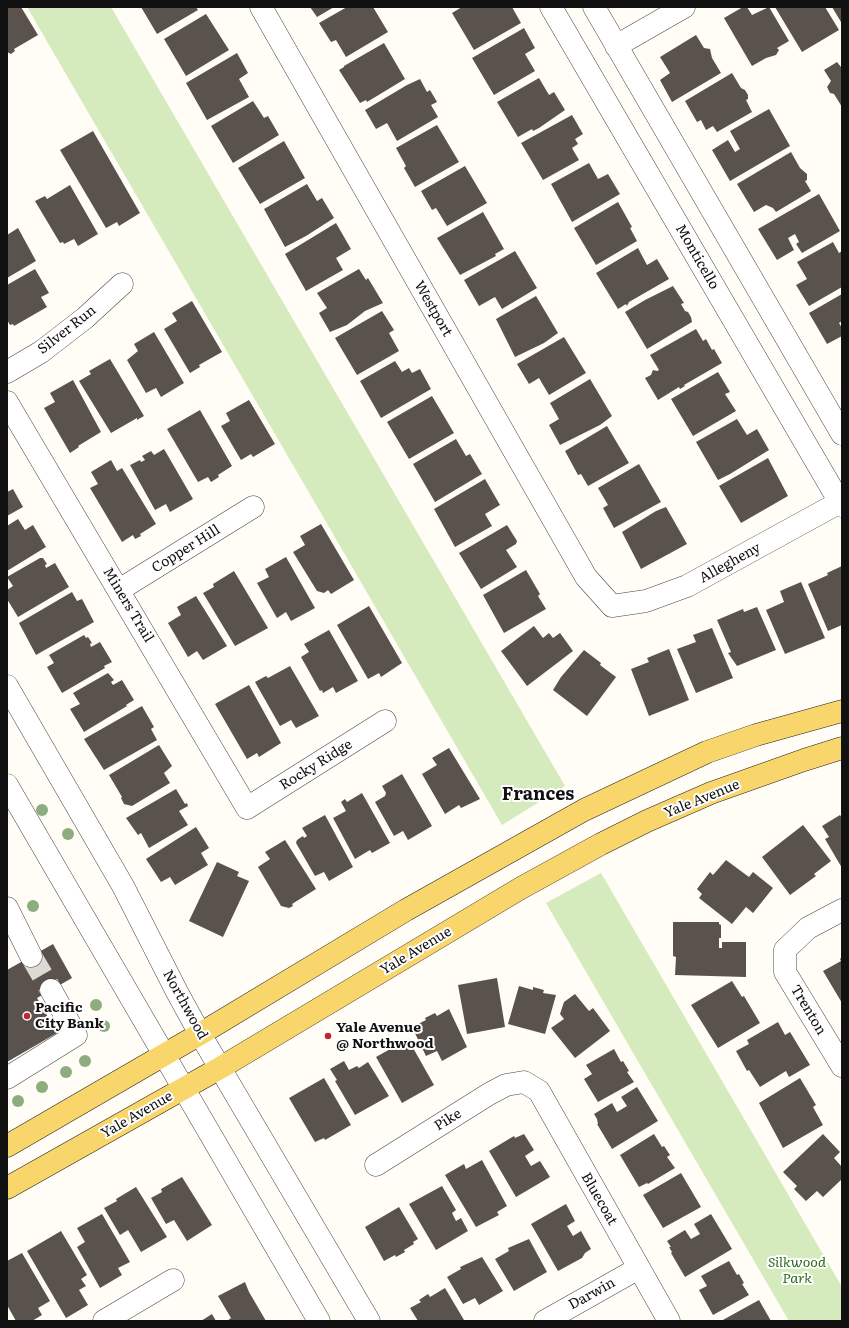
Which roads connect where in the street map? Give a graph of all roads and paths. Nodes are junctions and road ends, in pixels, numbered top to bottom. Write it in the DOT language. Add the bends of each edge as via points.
graph roads {
  1 [pos="261,7"];
  2 [pos="551,7"];
  3 [pos="594,7"];
  4 [pos="684,7"];
  5 [pos="616,46"];
  6 [pos="122,284"];
  7 [pos="7,372"];
  8 [pos="10,416"];
  9 [pos="842,434"];
  10 [pos="841,503"];
  11 [pos="253,507"];
  12 [pos="119,590"];
  13 [pos="612,606"];
  14 [pos="7,686"];
  15 [pos="842,711"];
  16 [pos="385,721"];
  17 [pos="842,748"];
  18 [pos="7,785"];
  19 [pos="247,808"];
  20 [pos="7,908"];
  21 [pos="842,910"];
  22 [pos="31,956"];
  23 [pos="51,990"];
  24 [pos="200,1034"];
  25 [pos="164,1055"];
  26 [pos="842,1066"];
  27 [pos="220,1068"];
  28 [pos="7,1078"];
  29 [pos="524,1082"];
  30 [pos="183,1088"];
  31 [pos="7,1146"];
  32 [pos="376,1165"];
  33 [pos="7,1188"];
  34 [pos="639,1268"];
  35 [pos="173,1280"];
  36 [pos="104,1321"];
  37 [pos="319,1321"];
  38 [pos="369,1321"];
  39 [pos="545,1321"];
  40 [pos="669,1321"];
  1 -- 13 [label="street, Westport" via="586,577"];
  2 -- 10 [label="street, Monticello"];
  3 -- 5 [label="street"];
  4 -- 5 [label="street"];
  5 -- 9 [label="street"];
  6 -- 7 [label="street, Silver Run" via="85,318 41,352"];
  8 -- 12 [label="street, Miners Trail"];
  10 -- 13 [label="street, Allegheny" via="687,586 646,601"];
  11 -- 12 [label="street, Copper Hill"];
  12 -- 19 [label="street, Miners Trail"];
  14 -- 24 [label="street, Northwood" via="120,880"];
  15 -- 24 [label="main road" via="756,735 707,752 584,810 406,910"];
  16 -- 19 [label="street, Rocky Ridge"];
  17 -- 27 [label="main road, Yale Avenue" via="711,793 601,844 521,888"];
  18 -- 25 [label="street"];
  20 -- 22 [label="street"];
  21 -- 26 [label="street, Trenton" via="808,928 785,950 785,972"];
  23 -- 28 [label="street" via="76,1035"];
  24 -- 25 [label="main road"];
  24 -- 27 [label="street, Northwood"];
  25 -- 30 [label="street"];
  25 -- 31 [label="main road"];
  27 -- 30 [label="main road, Yale Avenue"];
  27 -- 38 [label="street, Northwood"];
  29 -- 32 [label="street, Pike" via="506,1085 489,1094"];
  29 -- 34 [label="street, Bluecoat" via="539,1091"];
  30 -- 33 [label="main road, Yale Avenue"];
  30 -- 37 [label="street"];
  34 -- 39 [label="street, Darwin"];
  34 -- 40 [label="street, Bluecoat"];
  35 -- 36 [label="street"];
}
